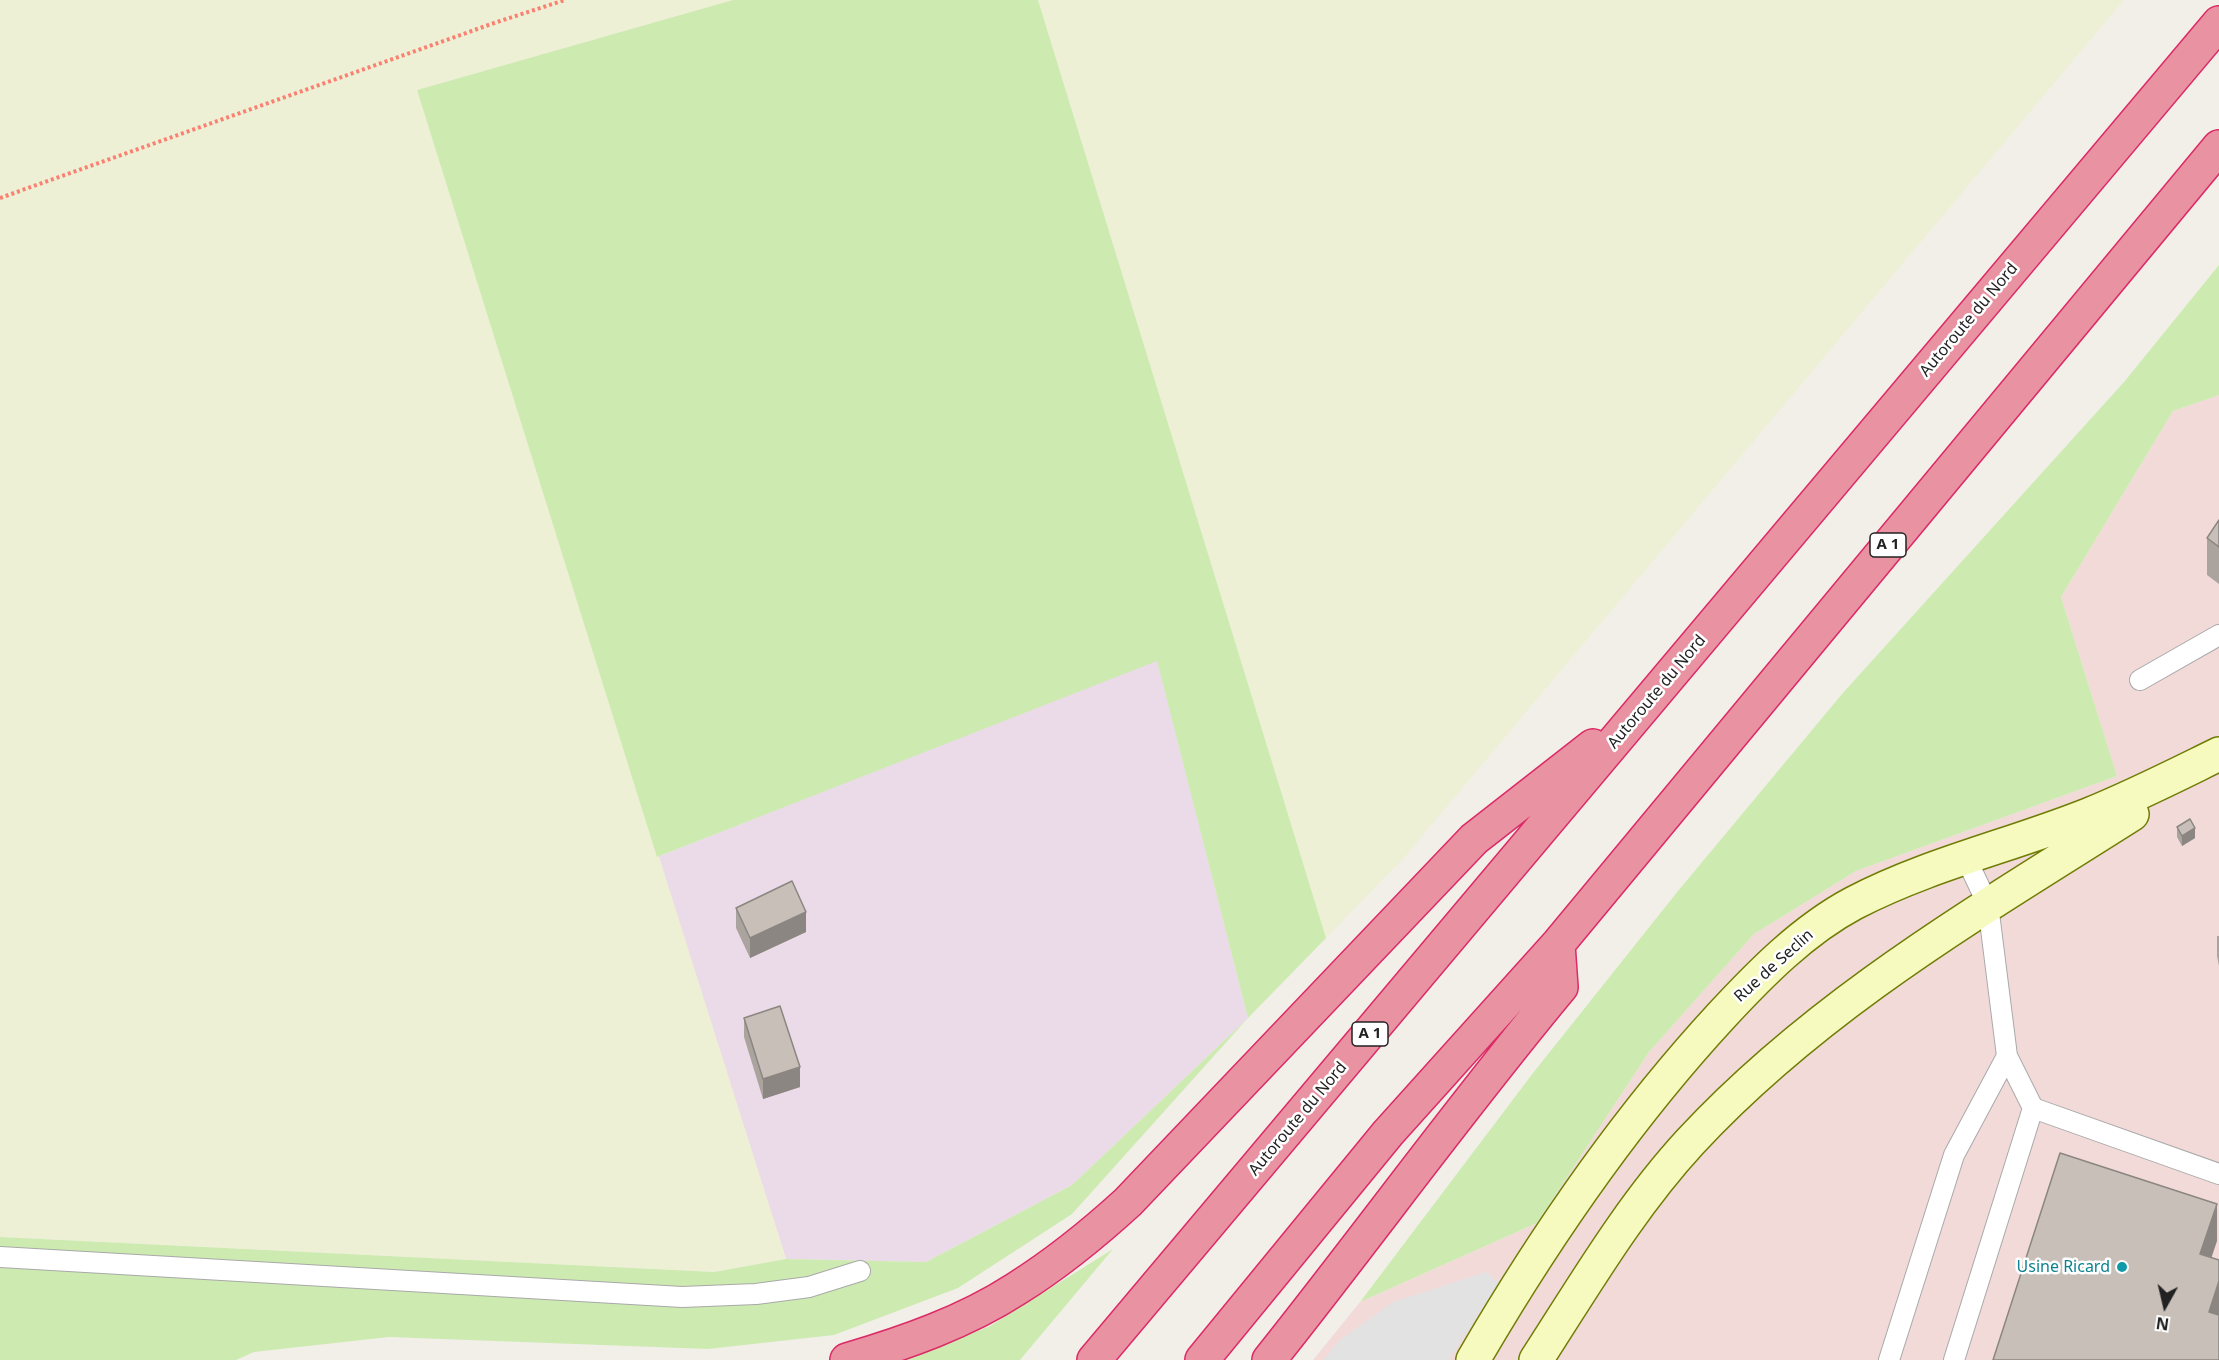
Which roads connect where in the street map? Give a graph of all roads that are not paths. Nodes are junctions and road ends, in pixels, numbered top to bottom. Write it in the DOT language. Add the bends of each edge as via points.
graph roads {
  1 [pos="2219,23"];
  2 [pos="2219,147"];
  3 [pos="2219,635"];
  4 [pos="2140,680"];
  5 [pos="1644,706"];
  6 [pos="2219,754"];
  7 [pos="2219,759"];
  8 [pos="1965,856"];
  9 [pos="1988,906"];
  10 [pos="1558,944"];
  11 [pos="2007,1056"];
  12 [pos="2033,1108"];
  13 [pos="2219,1174"];
  14 [pos="0,1257"];
  15 [pos="860,1271"];
  16 [pos="848,1360"];
  17 [pos="1094,1360"];
  18 [pos="1202,1360"];
  19 [pos="1269,1360"];
  20 [pos="1473,1360"];
  21 [pos="1536,1360"];
  22 [pos="1889,1360"];
  23 [pos="1954,1360"];
  1 -- 5 [label="highway, Autoroute du Nord / A 1"];
  2 -- 10 [label="highway, A 1"];
  3 -- 4 [label="lane"];
  5 -- 16 [label="highway" via="1474,839 1097,1230 1056,1262 980,1308 918,1337"];
  5 -- 17 [label="highway, Autoroute du Nord / A 1"];
  6 -- 8 [label="main road, Rue de Seclin" via="2088,815"];
  7 -- 9 [label="main road"];
  8 -- 9 [label="lane"];
  8 -- 20 [label="main road, Rue de Seclin" via="1851,905 1816,928 1764,972 1690,1050 1618,1140 1512,1292"];
  9 -- 11 [label="lane"];
  9 -- 21 [label="main road" via="1855,995 1803,1035 1726,1104 1657,1182"];
  10 -- 18 [label="highway, A 1" via="1388,1133"];
  10 -- 19 [label="highway" via="1561,987"];
  11 -- 12 [label="lane"];
  11 -- 22 [label="lane" via="1954,1155"];
  12 -- 13 [label="lane"];
  12 -- 23 [label="lane"];
  14 -- 15 [label="lane" via="682,1296 756,1294 809,1287"];
}
